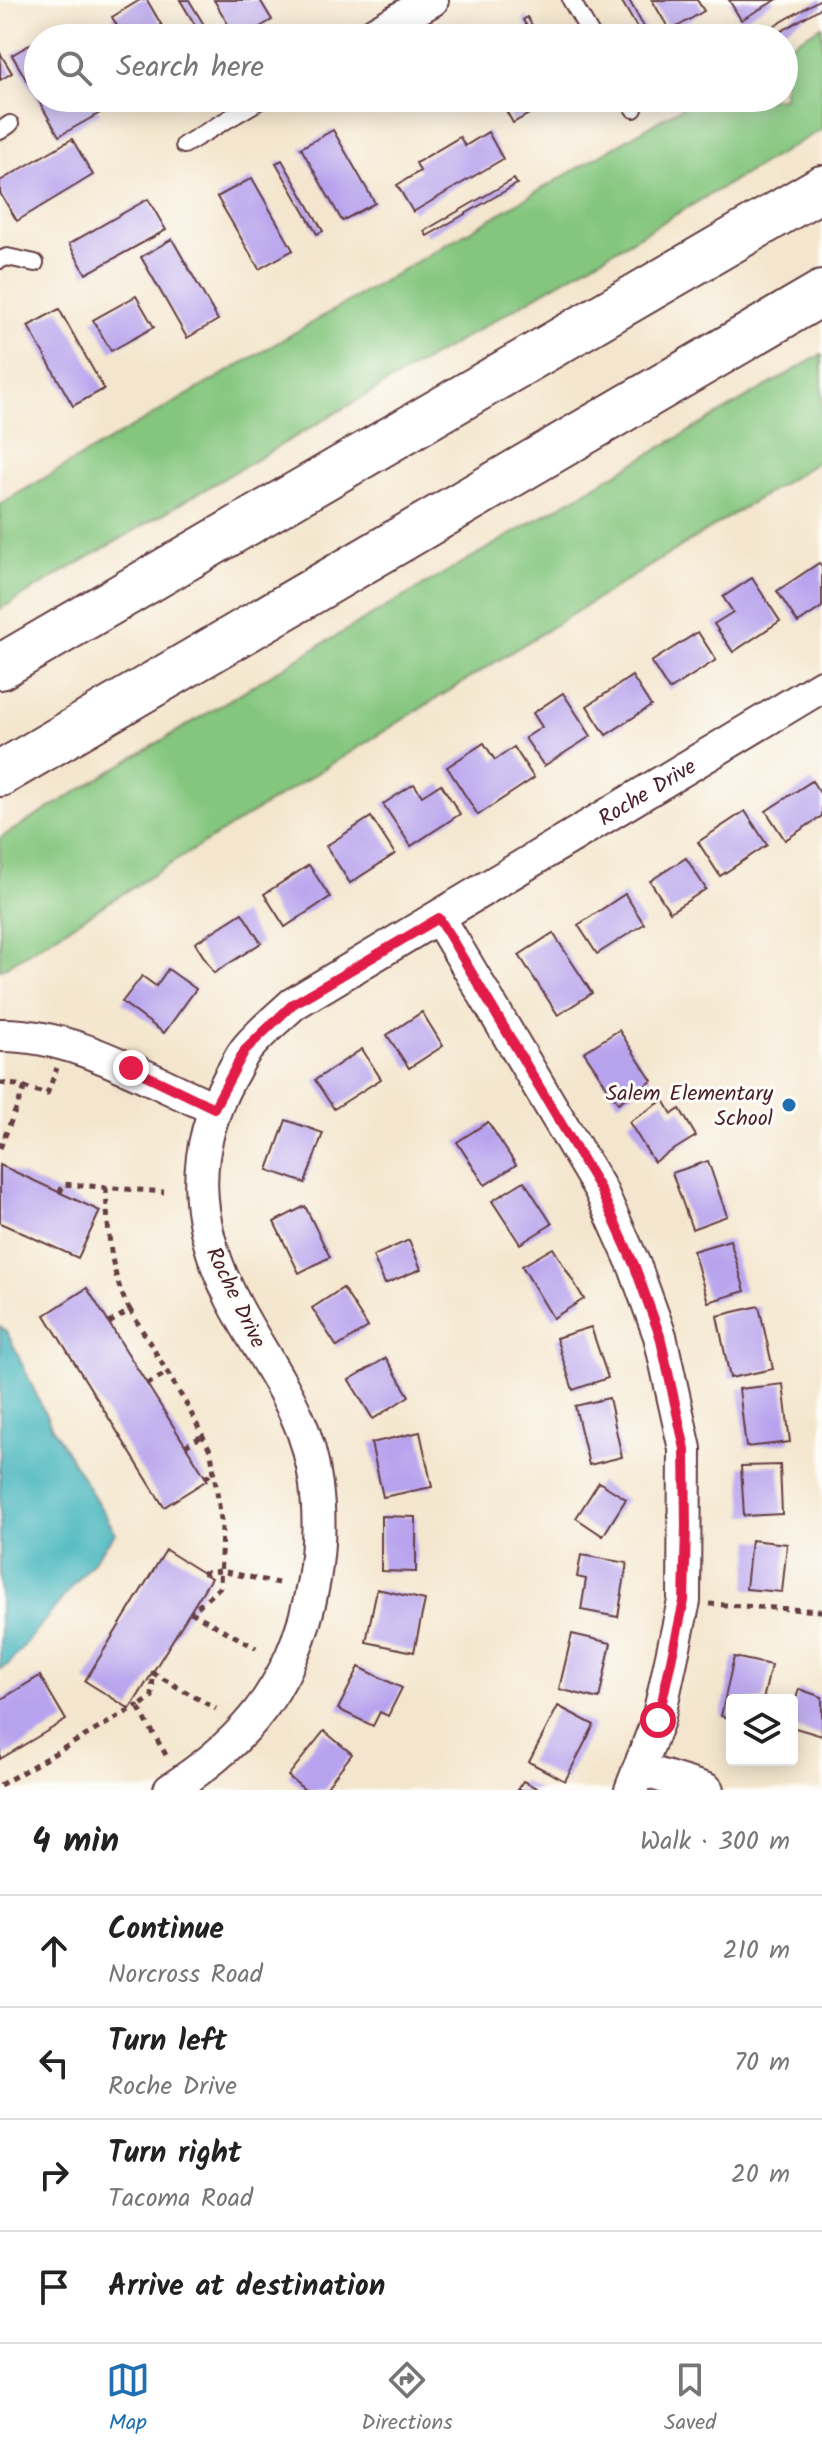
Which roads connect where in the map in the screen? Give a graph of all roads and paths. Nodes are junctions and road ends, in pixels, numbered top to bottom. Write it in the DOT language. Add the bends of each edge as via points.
graph roads {
  1 [pos="432,0"];
  2 [pos="571,0"];
  3 [pos="391,24"];
  4 [pos="585,24"];
  5 [pos="240,112"];
  6 [pos="184,145"];
  7 [pos="822,188"];
  8 [pos="0,260"];
  9 [pos="35,263"];
  10 [pos="822,293"];
  11 [pos="0,667"];
  12 [pos="822,686"];
  13 [pos="0,774"];
  14 [pos="439,918"];
  15 [pos="0,1035"];
  16 [pos="59,1064"];
  17 [pos="0,1083"];
  18 [pos="25,1087"];
  19 [pos="214,1108"];
  20 [pos="0,1148"];
  21 [pos="106,1188"];
  22 [pos="164,1192"];
  23 [pos="60,1193"];
  24 [pos="130,1310"];
  25 [pos="109,1323"];
  26 [pos="168,1372"];
  27 [pos="147,1384"];
  28 [pos="204,1435"];
  29 [pos="185,1446"];
  30 [pos="216,1470"];
  31 [pos="205,1478"];
  32 [pos="221,1571"];
  33 [pos="202,1573"];
  34 [pos="278,1583"];
  35 [pos="708,1604"];
  36 [pos="822,1611"];
  37 [pos="256,1648"];
  38 [pos="139,1708"];
  39 [pos="216,1709"];
  40 [pos="166,1755"];
  41 [pos="635,1780"];
  42 [pos="0,1785"];
  43 [pos="170,1790"];
  44 [pos="707,1790"];
  1 -- 3 [label="street"];
  2 -- 4 [label="lane"];
  5 -- 6 [label="lane"];
  7 -- 11 [label="highway"];
  8 -- 9 [label="lane"];
  10 -- 13 [label="highway"];
  12 -- 14 [label="street, Roche Drive"];
  14 -- 19 [label="street, Roche Drive" via="293,1004 245,1050"];
  14 -- 41 [label="street" via="600,1189 660,1336 685,1449 684,1601 658,1720"];
  15 -- 19 [label="street" via="70,1046"];
  16 -- 18 [label="path" via="47,1094"];
  17 -- 18 [label="path"];
  18 -- 20 [label="path"];
  19 -- 43 [label="street, Roche Drive" via="202,1155 201,1206 212,1256 304,1433 317,1490 318,1550 309,1607 289,1662 255,1717 212,1762"];
  21 -- 22 [label="path"];
  21 -- 23 [label="path" via="63,1184"];
  21 -- 24 [label="path" via="111,1246"];
  24 -- 25 [label="path"];
  24 -- 26 [label="path"];
  26 -- 27 [label="path"];
  26 -- 28 [label="path"];
  28 -- 29 [label="path"];
  28 -- 30 [label="path"];
  30 -- 31 [label="path"];
  30 -- 32 [label="path"];
  32 -- 33 [label="path"];
  32 -- 34 [label="path"];
  32 -- 37 [label="path" via="220,1587 192,1612"];
  35 -- 36 [label="path"];
  38 -- 39 [label="path" via="152,1697 153,1673"];
  38 -- 40 [label="path"];
  38 -- 42 [label="path"];
  41 -- 44 [label="street"];
}
